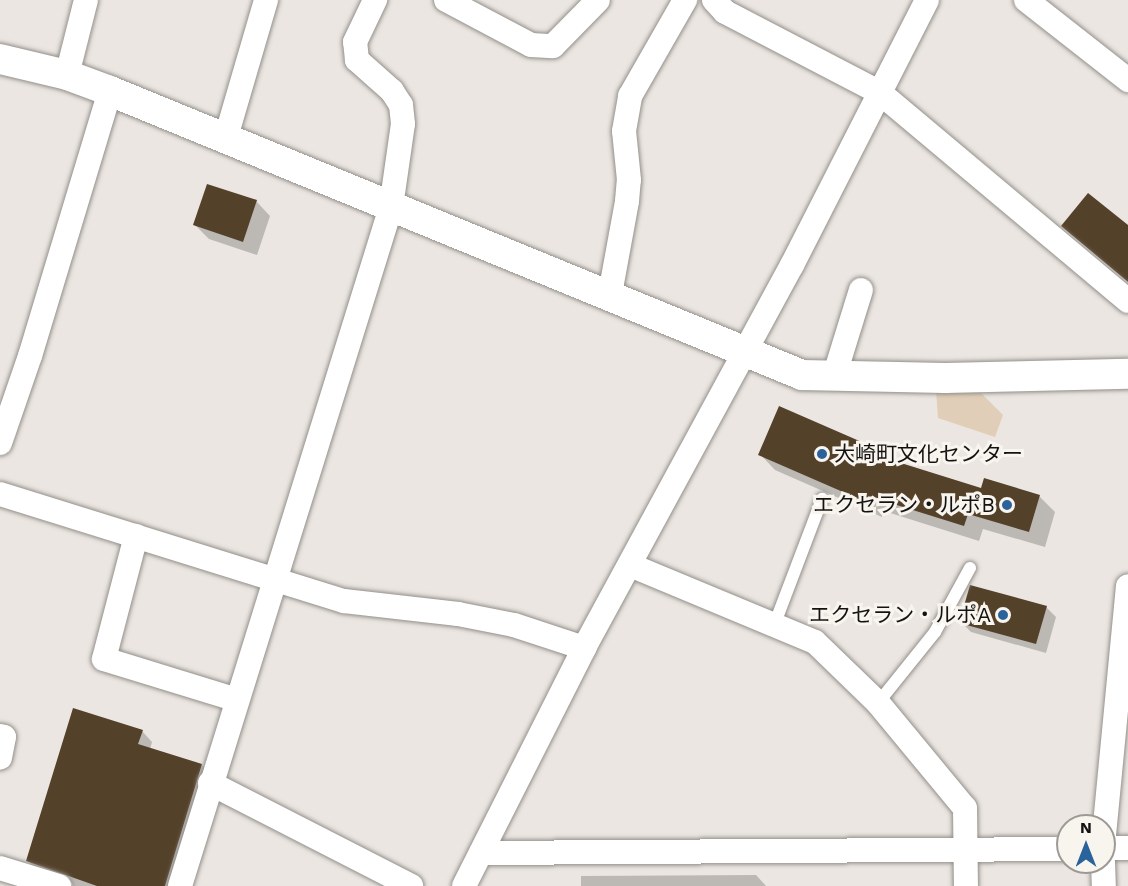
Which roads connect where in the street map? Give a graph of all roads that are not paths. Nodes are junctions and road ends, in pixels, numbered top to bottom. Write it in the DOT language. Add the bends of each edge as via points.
graph roads {
  1 [pos="86,0"];
  2 [pos="266,0"];
  3 [pos="375,0"];
  4 [pos="446,0"];
  5 [pos="598,0"];
  6 [pos="685,0"];
  7 [pos="714,0"];
  8 [pos="927,0"];
  9 [pos="1026,0"];
  10 [pos="0,59"];
  11 [pos="66,75"];
  12 [pos="1128,80"];
  13 [pos="110,91"];
  14 [pos="879,92"];
  15 [pos="226,137"];
  16 [pos="391,207"];
  17 [pos="861,290"];
  18 [pos="610,294"];
  19 [pos="1128,301"];
  20 [pos="742,352"];
  21 [pos="1128,374"];
  22 [pos="834,377"];
  23 [pos="0,443"];
  24 [pos="0,494"];
  25 [pos="822,499"];
  26 [pos="136,536"];
  27 [pos="630,565"];
  28 [pos="970,568"];
  29 [pos="276,581"];
  30 [pos="1128,586"];
  31 [pos="775,623"];
  32 [pos="584,648"];
  33 [pos="237,700"];
  34 [pos="878,703"];
  35 [pos="0,736"];
  36 [pos="0,758"];
  37 [pos="210,783"];
  38 [pos="1106,814"];
  39 [pos="1056,849"];
  40 [pos="966,852"];
  41 [pos="481,853"];
  42 [pos="0,867"];
  43 [pos="59,886"];
  44 [pos="180,886"];
  45 [pos="411,886"];
  46 [pos="464,886"];
  47 [pos="966,886"];
  1 -- 11 [label="street"];
  2 -- 15 [label="street"];
  3 -- 16 [label="street" via="356,42 357,60 392,91 401,105 403,123"];
  4 -- 5 [label="street" via="531,45 553,46"];
  6 -- 18 [label="street" via="630,96 624,131 627,201"];
  7 -- 14 [label="street" via="725,12"];
  8 -- 14 [label="street"];
  9 -- 12 [label="street"];
  10 -- 11 [label="street"];
  11 -- 13 [label="street"];
  13 -- 15 [label="street"];
  13 -- 23 [label="street"];
  14 -- 19 [label="street"];
  14 -- 20 [label="street" via="792,265"];
  15 -- 16 [label="street"];
  16 -- 18 [label="street"];
  16 -- 29 [label="street"];
  17 -- 22 [label="street"];
  18 -- 20 [label="street"];
  20 -- 22 [label="street" via="802,375"];
  20 -- 27 [label="street"];
  21 -- 22 [label="street"];
  24 -- 26 [label="street"];
  25 -- 31 [label="lane"];
  26 -- 29 [label="street"];
  26 -- 33 [label="street" via="104,659"];
  27 -- 31 [label="street"];
  27 -- 32 [label="street"];
  28 -- 34 [label="lane" via="935,632"];
  29 -- 32 [label="street" via="344,601 458,614 514,625"];
  29 -- 33 [label="street"];
  30 -- 38 [label="street"];
  31 -- 34 [label="street" via="815,642"];
  32 -- 41 [label="street"];
  33 -- 37 [label="street"];
  34 -- 40 [label="street" via="965,808"];
  35 -- 36 [label="street" via="4,737"];
  37 -- 44 [label="street"];
  37 -- 45 [label="street"];
  39 -- 40 [label="street"];
  40 -- 41 [label="street"];
  40 -- 47 [label="street"];
  41 -- 46 [label="street"];
  42 -- 43 [label="street"];
}
